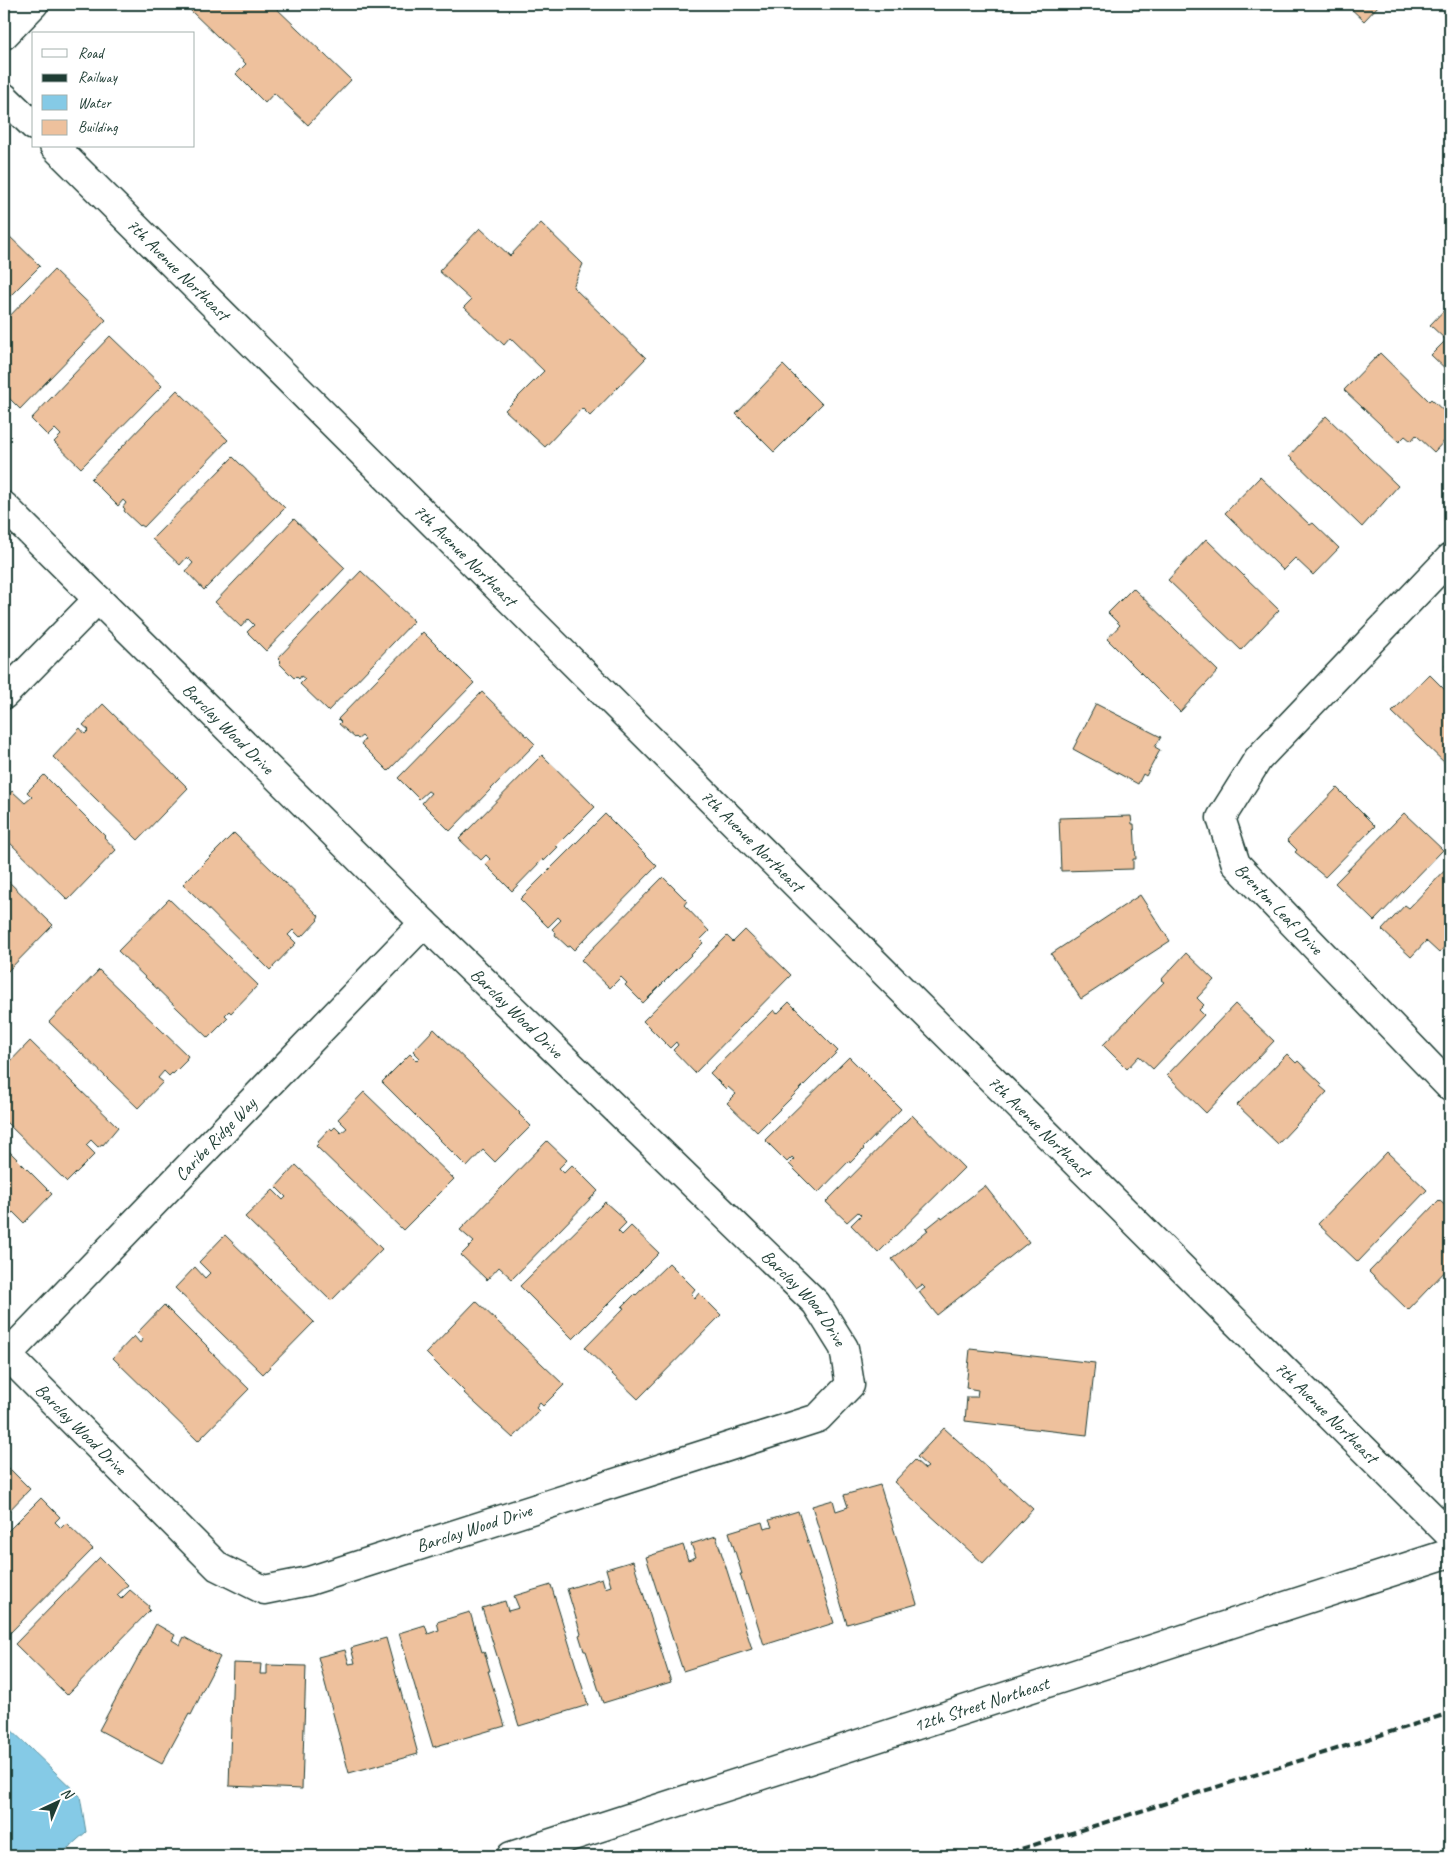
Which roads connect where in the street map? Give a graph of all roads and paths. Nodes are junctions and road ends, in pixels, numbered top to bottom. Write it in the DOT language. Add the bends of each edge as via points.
graph roads {
  1 [pos="34,4"];
  2 [pos="4,35"];
  3 [pos="4,97"];
  4 [pos="32,124"];
  5 [pos="56,148"];
  6 [pos="4,506"];
  7 [pos="1450,558"];
  8 [pos="98,599"];
  9 [pos="4,695"];
  10 [pos="424,923"];
  11 [pos="1450,1087"];
  12 [pos="5,1354"];
  13 [pos="1450,1535"];
  14 [pos="1450,1553"];
  15 [pos="511,1856"];
  1 -- 2 [label="street"];
  3 -- 4 [label="street"];
  5 -- 13 [label="street, 7th Avenue Northeast"];
  6 -- 8 [label="street, Barclay Wood Drive"];
  7 -- 11 [label="street, Brenton Leaf Drive" via="1258,759 1221,818 1236,864"];
  8 -- 9 [label="street"];
  8 -- 10 [label="street, Barclay Wood Drive"];
  10 -- 12 [label="street, Caribe Ridge Way"];
  10 -- 12 [label="street, Barclay Wood Drive" via="816,1304 844,1348 850,1386 818,1418 309,1580 264,1590 218,1567"];
  14 -- 15 [label="street, 12th Street Northeast"];
}
